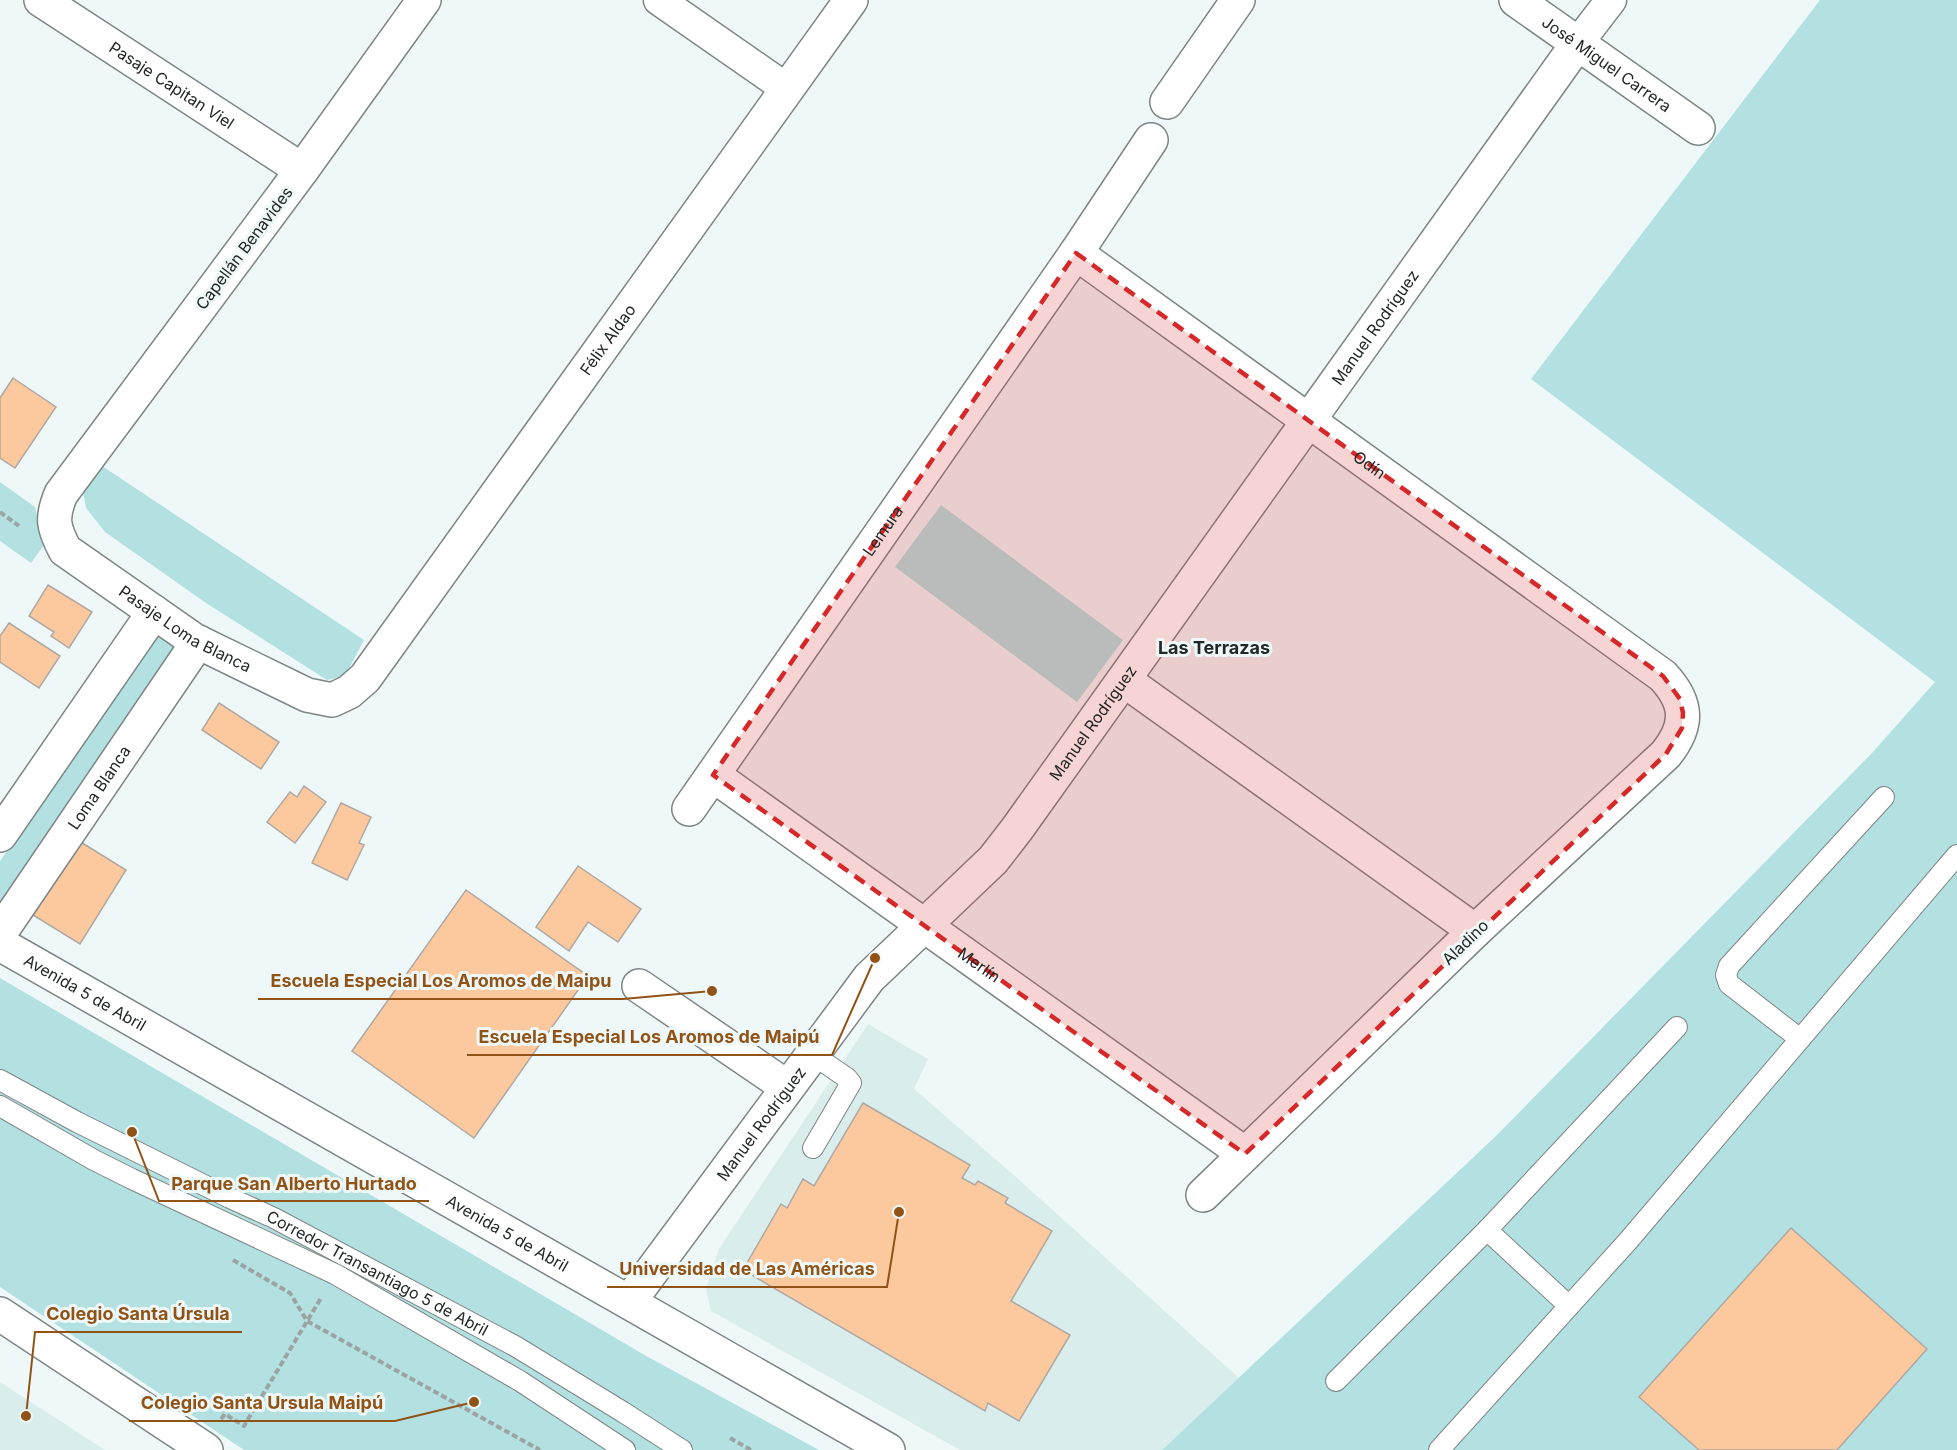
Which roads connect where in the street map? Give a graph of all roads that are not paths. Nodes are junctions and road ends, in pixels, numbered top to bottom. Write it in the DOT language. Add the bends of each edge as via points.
graph roads {
  1 [pos="41,0"];
  2 [pos="424,0"];
  3 [pos="659,0"];
  4 [pos="851,0"];
  5 [pos="1238,0"];
  6 [pos="1516,0"];
  7 [pos="1611,0"];
  8 [pos="1578,44"];
  9 [pos="787,89"];
  10 [pos="1167,102"];
  11 [pos="1698,128"];
  12 [pos="1151,140"];
  13 [pos="302,170"];
  14 [pos="1076,253"];
  15 [pos="1309,421"];
  16 [pos="61,494"];
  17 [pos="154,612"];
  18 [pos="198,642"];
  19 [pos="1663,676"];
  20 [pos="365,678"];
  21 [pos="1124,680"];
  22 [pos="713,775"];
  23 [pos="1884,798"];
  24 [pos="689,809"];
  25 [pos="0,835"];
  26 [pos="1957,855"];
  27 [pos="925,927"];
  28 [pos="1475,931"];
  29 [pos="0,933"];
  30 [pos="0,944"];
  31 [pos="639,986"];
  32 [pos="1677,1028"];
  33 [pos="1800,1040"];
  34 [pos="812,1054"];
  35 [pos="0,1080"];
  36 [pos="787,1087"];
  37 [pos="0,1106"];
  38 [pos="813,1148"];
  39 [pos="1245,1154"];
  40 [pos="1203,1195"];
  41 [pos="1487,1230"];
  42 [pos="629,1302"];
  43 [pos="1569,1306"];
  44 [pos="0,1314"];
  45 [pos="1336,1382"];
  46 [pos="205,1449"];
  47 [pos="625,1450"];
  48 [pos="682,1450"];
  49 [pos="888,1450"];
  50 [pos="1439,1450"];
  1 -- 13 [label="street, Pasaje Capitan Viel"];
  2 -- 13 [label="street, Capellán Benavides"];
  3 -- 9 [label="street"];
  4 -- 9 [label="street, Félix Aldao"];
  5 -- 10 [label="street"];
  6 -- 8 [label="street, José Miguel Carrera"];
  7 -- 8 [label="street, Manuel Rodríguez"];
  8 -- 11 [label="street, José Miguel Carrera"];
  8 -- 15 [label="street, Manuel Rodríguez"];
  9 -- 20 [label="street, Félix Aldao"];
  12 -- 14 [label="street, Lemura"];
  13 -- 16 [label="street, Capellán Benavides"];
  14 -- 15 [label="street, Odín"];
  14 -- 22 [label="street, Lemura"];
  15 -- 19 [label="street, Odín"];
  15 -- 21 [label="street, Manuel Rodríguez"];
  16 -- 17 [label="street, Pasaje Loma Blanca" via="53,511 56,531 65,550"];
  17 -- 18 [label="street, Pasaje Loma Blanca"];
  17 -- 25 [label="street"];
  18 -- 20 [label="street, Pasaje Loma Blanca" via="307,695 332,700"];
  18 -- 29 [label="street, Loma Blanca"];
  19 -- 28 [label="street, Aladino" via="1680,699 1683,713 1676,742"];
  21 -- 27 [label="street, Manuel Rodríguez" via="993,860"];
  21 -- 28 [label="street"];
  22 -- 24 [label="street, Lemura"];
  22 -- 27 [label="street, Merlín"];
  23 -- 33 [label="lane" via="1729,966 1729,984"];
  26 -- 33 [label="lane"];
  27 -- 34 [label="street, Manuel Rodríguez" via="869,978"];
  27 -- 39 [label="street, Merlín"];
  28 -- 39 [label="street, Aladino"];
  30 -- 42 [label="street, Avenida 5 de Abril"];
  31 -- 36 [label="street"];
  32 -- 41 [label="lane"];
  33 -- 43 [label="lane"];
  34 -- 36 [label="street, Manuel Rodríguez"];
  34 -- 38 [label="lane" via="851,1083"];
  35 -- 48 [label="lane, Corredor Transantiago 5 de Abril" via="304,1233 515,1346"];
  36 -- 42 [label="street, Manuel Rodríguez"];
  37 -- 47 [label="lane, Corredor Transantiago 5 de Abril" via="94,1160 335,1274 520,1381"];
  39 -- 40 [label="street, Aladino"];
  41 -- 43 [label="lane"];
  41 -- 45 [label="lane"];
  42 -- 49 [label="street, Avenida 5 de Abril"];
  43 -- 50 [label="lane"];
  44 -- 46 [label="street"];
}
